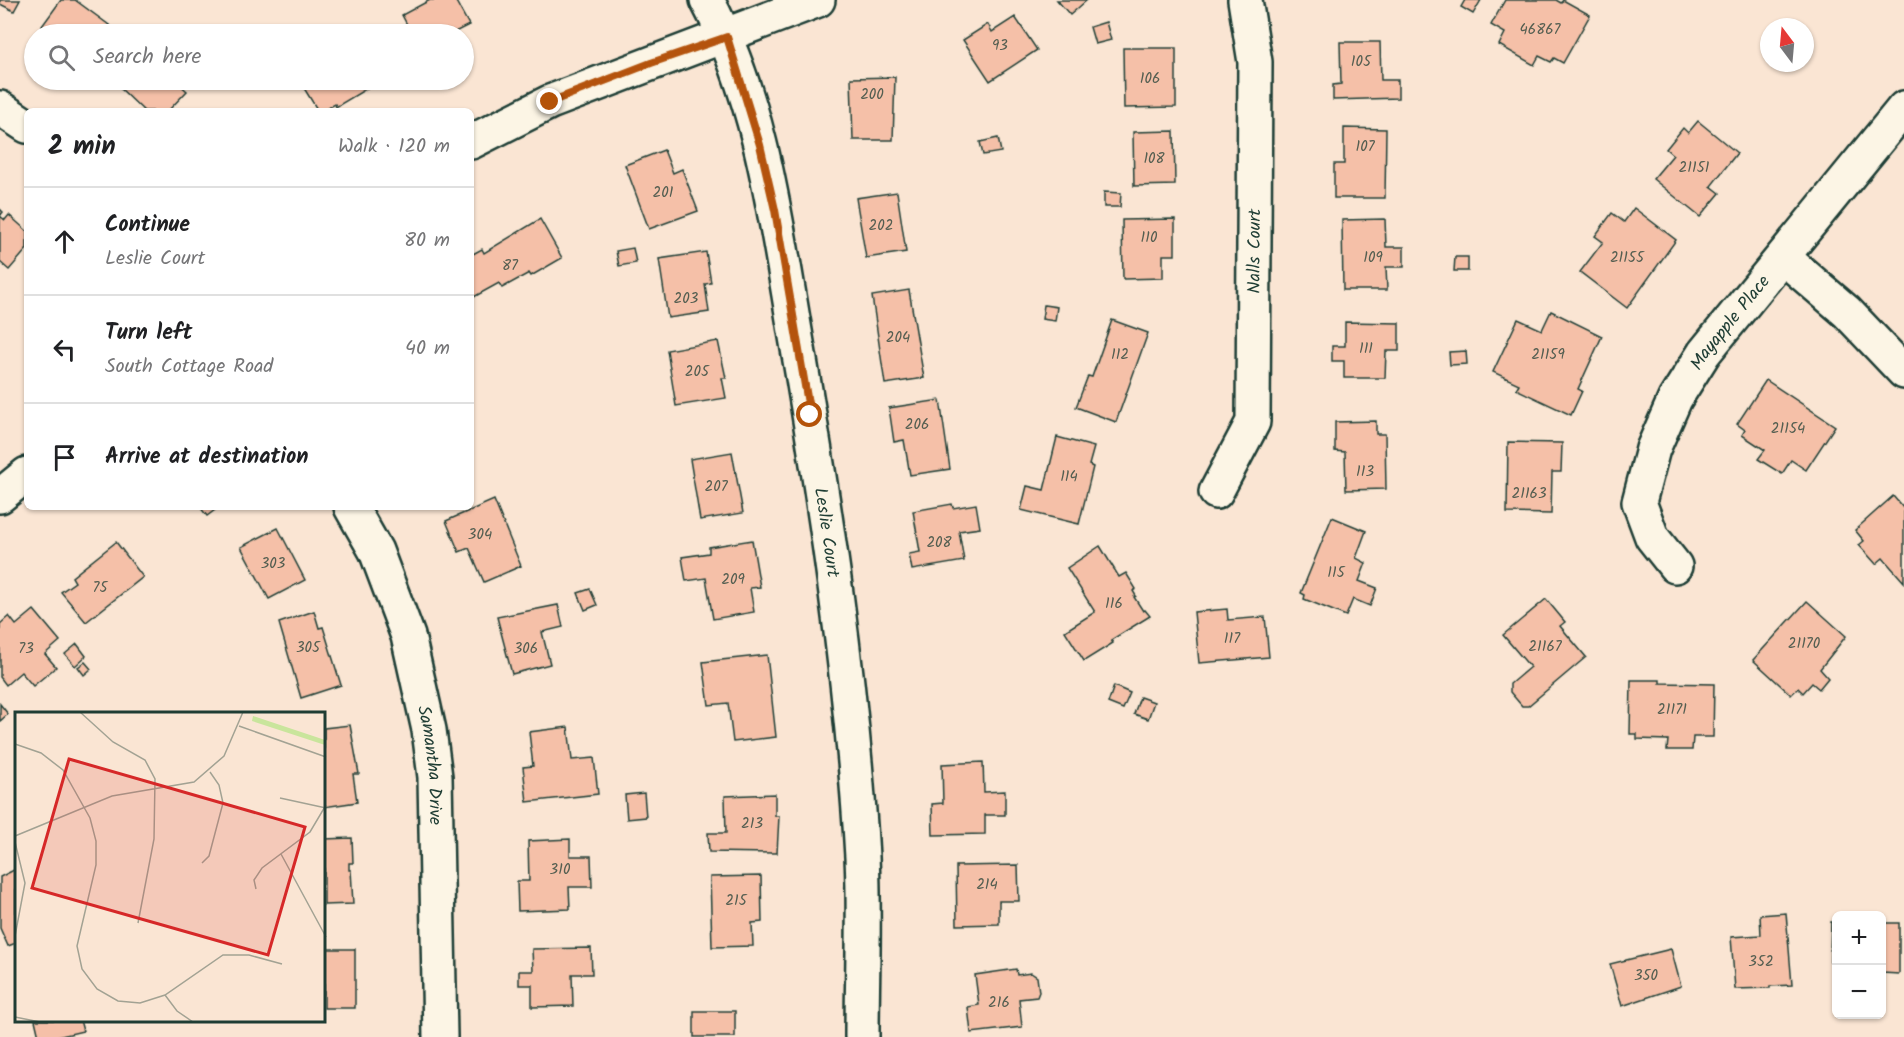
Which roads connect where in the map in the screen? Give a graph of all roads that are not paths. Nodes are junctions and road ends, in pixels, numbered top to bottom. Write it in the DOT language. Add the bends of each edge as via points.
graph roads {
  1 [pos="707,0"];
  2 [pos="818,0"];
  3 [pos="1245,0"];
  4 [pos="727,37"];
  5 [pos="0,108"];
  6 [pos="1904,108"];
  7 [pos="24,124"];
  8 [pos="474,140"];
  9 [pos="1783,257"];
  10 [pos="1904,372"];
  11 [pos="24,476"];
  12 [pos="1216,492"];
  13 [pos="0,496"];
  14 [pos="353,510"];
  15 [pos="1675,566"];
  16 [pos="440,1037"];
  17 [pos="862,1037"];
  1 -- 4 [label="street, Leslie Court"];
  2 -- 4 [label="street"];
  3 -- 12 [label="street, Nalls Court" via="1255,62 1253,422"];
  4 -- 8 [label="street" via="550,102"];
  4 -- 17 [label="street, Leslie Court" via="775,210 837,596 862,858"];
  5 -- 7 [label="street"];
  6 -- 9 [label="street, Mayapple Place"];
  9 -- 10 [label="street" via="1847,312"];
  9 -- 15 [label="street, Mayapple Place" via="1704,353 1675,399 1653,450 1639,502 1652,537"];
  11 -- 13 [label="street"];
  14 -- 16 [label="street, Samantha Drive" via="376,552 408,636 429,730 435,777"];
}
